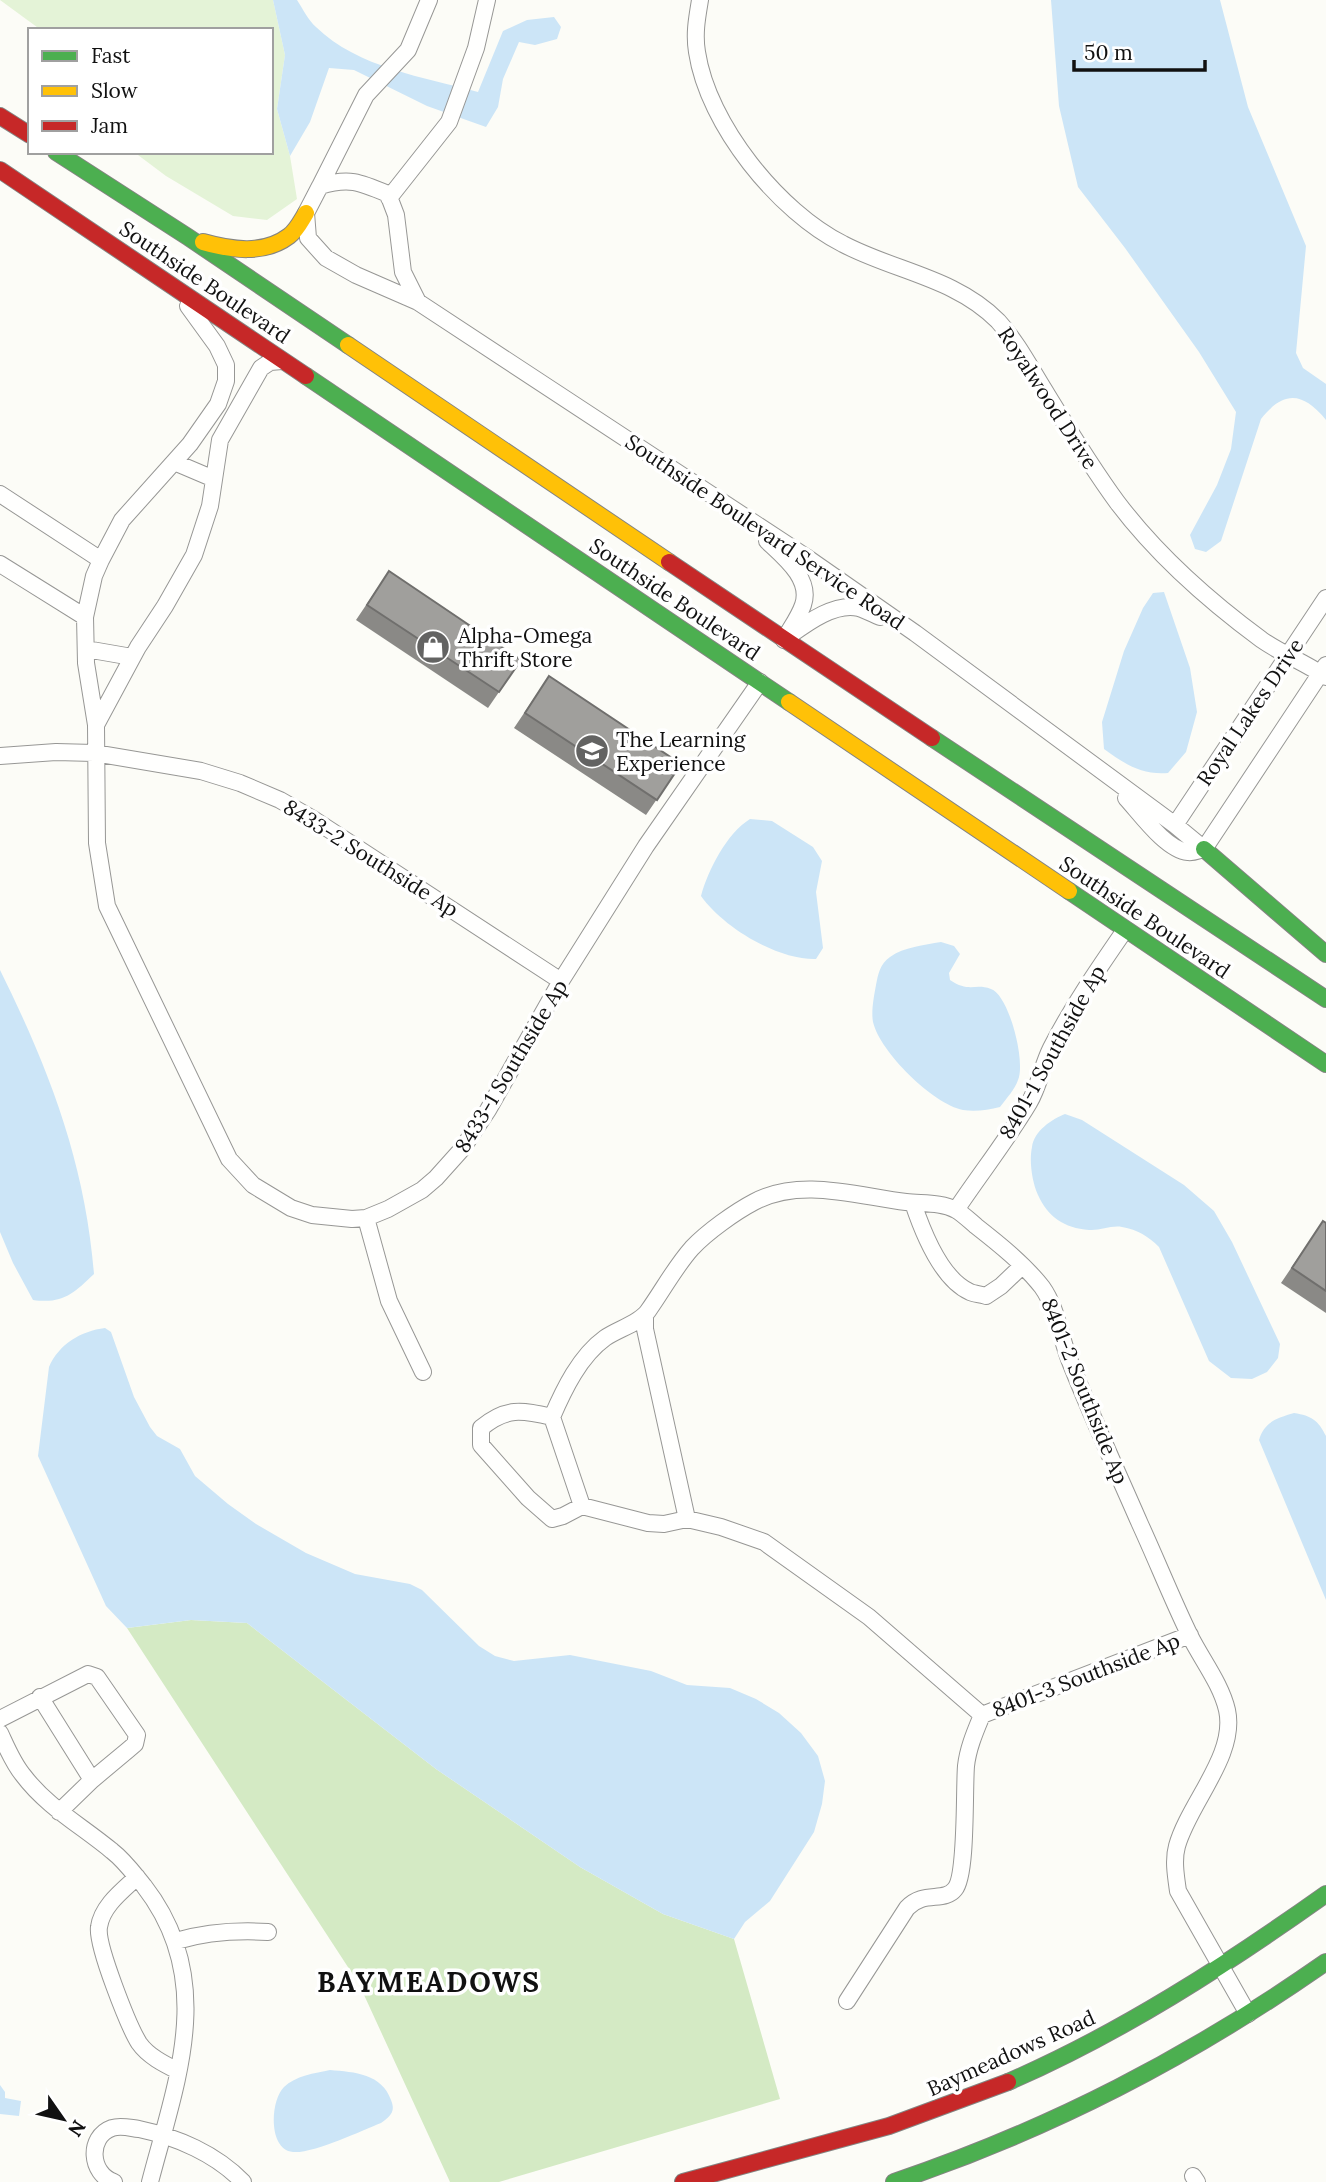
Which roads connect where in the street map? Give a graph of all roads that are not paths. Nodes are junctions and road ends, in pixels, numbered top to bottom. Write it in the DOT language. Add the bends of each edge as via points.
graph roads {
  1 [pos="429,0"];
  2 [pos="488,0"];
  3 [pos="700,0"];
  4 [pos="0,116"];
  5 [pos="28,134"];
  6 [pos="60,154"];
  7 [pos="0,170"];
  8 [pos="320,186"];
  9 [pos="389,198"];
  10 [pos="306,213"];
  11 [pos="188,237"];
  12 [pos="172,285"];
  13 [pos="418,302"];
  14 [pos="285,360"];
  15 [pos="174,463"];
  16 [pos="214,479"];
  17 [pos="0,494"];
  18 [pos="743,517"];
  19 [pos="101,560"];
  20 [pos="0,564"];
  21 [pos="1326,598"];
  22 [pos="85,617"];
  23 [pos="915,633"];
  24 [pos="784,640"];
  25 [pos="86,649"];
  26 [pos="1288,655"];
  27 [pos="132,657"];
  28 [pos="1324,672"];
  29 [pos="760,682"];
  30 [pos="96,725"];
  31 [pos="94,753"];
  32 [pos="0,756"];
  33 [pos="1104,772"];
  34 [pos="1175,825"];
  35 [pos="1204,849"];
  36 [pos="1125,930"];
  37 [pos="1326,954"];
  38 [pos="561,981"];
  39 [pos="1326,999"];
  40 [pos="1326,1064"];
  41 [pos="913,1203"];
  42 [pos="956,1210"];
  43 [pos="366,1218"];
  44 [pos="1022,1266"];
  45 [pos="645,1316"];
  46 [pos="423,1372"];
  47 [pos="552,1417"];
  48 [pos="582,1506"];
  49 [pos="687,1519"];
  50 [pos="1190,1635"];
  51 [pos="40,1697"];
  52 [pos="982,1715"];
  53 [pos="0,1719"];
  54 [pos="0,1733"];
  55 [pos="92,1780"];
  56 [pos="59,1812"];
  57 [pos="137,1877"];
  58 [pos="1326,1894"];
  59 [pos="268,1933"];
  60 [pos="176,1941"];
  61 [pos="1326,1962"];
  62 [pos="1219,1966"];
  63 [pos="847,2001"];
  64 [pos="1248,2014"];
  65 [pos="178,2071"];
  66 [pos="162,2134"];
  67 [pos="114,2182"];
  68 [pos="150,2182"];
  69 [pos="243,2182"];
  70 [pos="683,2182"];
  71 [pos="894,2182"];
  1 -- 8 [label="street" via="408,50 366,95"];
  2 -- 9 [label="street" via="449,122"];
  3 -- 26 [label="street, Royalwood Drive" via="695,34 702,74 723,120 760,177 813,227 843,245 958,291 997,320 1118,503 1180,573"];
  4 -- 5 [label="main road"];
  6 -- 11 [label="main road, Southside Boulevard"];
  7 -- 12 [label="main road, Southside Boulevard"];
  8 -- 9 [label="street" via="339,180 360,181"];
  8 -- 10 [label="street"];
  9 -- 13 [label="street, Southside Boulevard Service Road" via="396,215 402,272"];
  10 -- 11 [label="main road" via="290,236 258,250 229,250"];
  10 -- 13 [label="street, Southside Boulevard Service Road" via="308,238 326,258"];
  11 -- 24 [label="main road, Southside Boulevard"];
  12 -- 14 [label="main road, Southside Boulevard"];
  12 -- 15 [label="street, 8433-1 Southside Ap" via="226,365 218,404"];
  13 -- 18 [label="street, Southside Boulevard Service Road"];
  14 -- 16 [label="street, 8433-1 Southside Ap" via="261,368 244,395 220,440"];
  14 -- 29 [label="main road, Southside Boulevard"];
  15 -- 16 [label="street"];
  15 -- 19 [label="street, 8433-1 Southside Ap" via="122,520"];
  16 -- 27 [label="street, 8433-1 Southside Ap" via="194,555"];
  17 -- 19 [label="street"];
  18 -- 23 [label="street, Southside Boulevard Service Road"];
  18 -- 24 [label="street" via="791,564 803,583 804,604"];
  19 -- 22 [label="street, 8433-1 Southside Ap"];
  20 -- 22 [label="street"];
  21 -- 26 [label="street, Royal Lakes Drive"];
  22 -- 25 [label="street, 8433-1 Southside Ap"];
  23 -- 24 [label="street" via="858,608 844,608 807,623"];
  23 -- 33 [label="street, Southside Boulevard Service Road"];
  24 -- 39 [label="main road, Southside Boulevard"];
  25 -- 27 [label="street"];
  25 -- 30 [label="street, 8433-1 Southside Ap"];
  26 -- 28 [label="street, Royalwood Drive"];
  26 -- 34 [label="street, Royal Lakes Drive"];
  27 -- 30 [label="street, 8433-1 Southside Ap"];
  28 -- 35 [label="street, Royal Lakes Drive"];
  29 -- 36 [label="main road, Southside Boulevard"];
  29 -- 38 [label="street, 8433-1 Southside Ap" via="646,846"];
  30 -- 31 [label="street, 8433-1 Southside Ap"];
  31 -- 32 [label="street, 8433-2 Southside Ap"];
  31 -- 38 [label="street, 8433-2 Southside Ap" via="201,771 280,800"];
  31 -- 43 [label="street, 8433-1 Southside Ap" via="97,843 107,905 229,1159 253,1185 291,1208 312,1215"];
  33 -- 34 [label="street, Southside Boulevard Service Road"];
  33 -- 35 [label="street, Southside Boulevard Service Road" via="1175,848 1189,853"];
  34 -- 35 [label="street, Southside Boulevard Service Road"];
  35 -- 37 [label="main road"];
  36 -- 40 [label="main road, Southside Boulevard"];
  36 -- 42 [label="street, 8401-1 Southside Ap" via="1073,1007 1029,1103"];
  38 -- 43 [label="street, 8433-1 Southside Ap" via="488,1110 449,1166 422,1190"];
  41 -- 42 [label="street, 8401-2 Southside Ap"];
  41 -- 44 [label="street" via="923,1235 953,1280 969,1292 986,1296"];
  41 -- 45 [label="street, 8401-2 Southside Ap" via="808,1190 753,1202 693,1247"];
  42 -- 44 [label="street, 8401-2 Southside Ap"];
  43 -- 46 [label="street" via="389,1301"];
  44 -- 50 [label="street, 8401-2 Southside Ap" via="1052,1303 1067,1354"];
  45 -- 47 [label="street, 8401-2 Southside Ap" via="589,1353"];
  45 -- 49 [label="street"];
  47 -- 48 [label="street"];
  47 -- 48 [label="street" via="513,1411 500,1415 481,1428 481,1445 552,1518"];
  48 -- 49 [label="street" via="648,1523"];
  49 -- 52 [label="street" via="764,1542 869,1617"];
  50 -- 52 [label="street, 8401-3 Southside Ap"];
  50 -- 62 [label="street, 8401-2 Southside Ap" via="1222,1697 1229,1726 1219,1763 1175,1850 1176,1872 1178,1891"];
  51 -- 53 [label="street"];
  51 -- 55 [label="street"];
  51 -- 55 [label="street" via="88,1674 97,1677 137,1735 135,1744"];
  52 -- 63 [label="street" via="966,1765 958,1887 950,1895 916,1899 907,1908"];
  54 -- 56 [label="street" via="22,1774"];
  55 -- 56 [label="street"];
  56 -- 57 [label="street" via="113,1852"];
  57 -- 60 [label="street" via="157,1903"];
  57 -- 65 [label="street" via="105,1910 99,1942 140,2044"];
  58 -- 62 [label="main road, Baymeadows Road"];
  59 -- 60 [label="street" via="228,1931"];
  60 -- 65 [label="street" via="187,2009"];
  61 -- 64 [label="main road"];
  62 -- 64 [label="street, 8401-2 Southside Ap"];
  62 -- 70 [label="main road, Baymeadows Road" via="1114,2031 932,2112 807,2151"];
  64 -- 71 [label="main road" via="1138,2080 1035,2129"];
  65 -- 66 [label="street"];
  66 -- 67 [label="street" via="120,2126 101,2136 95,2164 99,2173"];
  66 -- 68 [label="street"];
  66 -- 69 [label="street" via="220,2162"];
}
